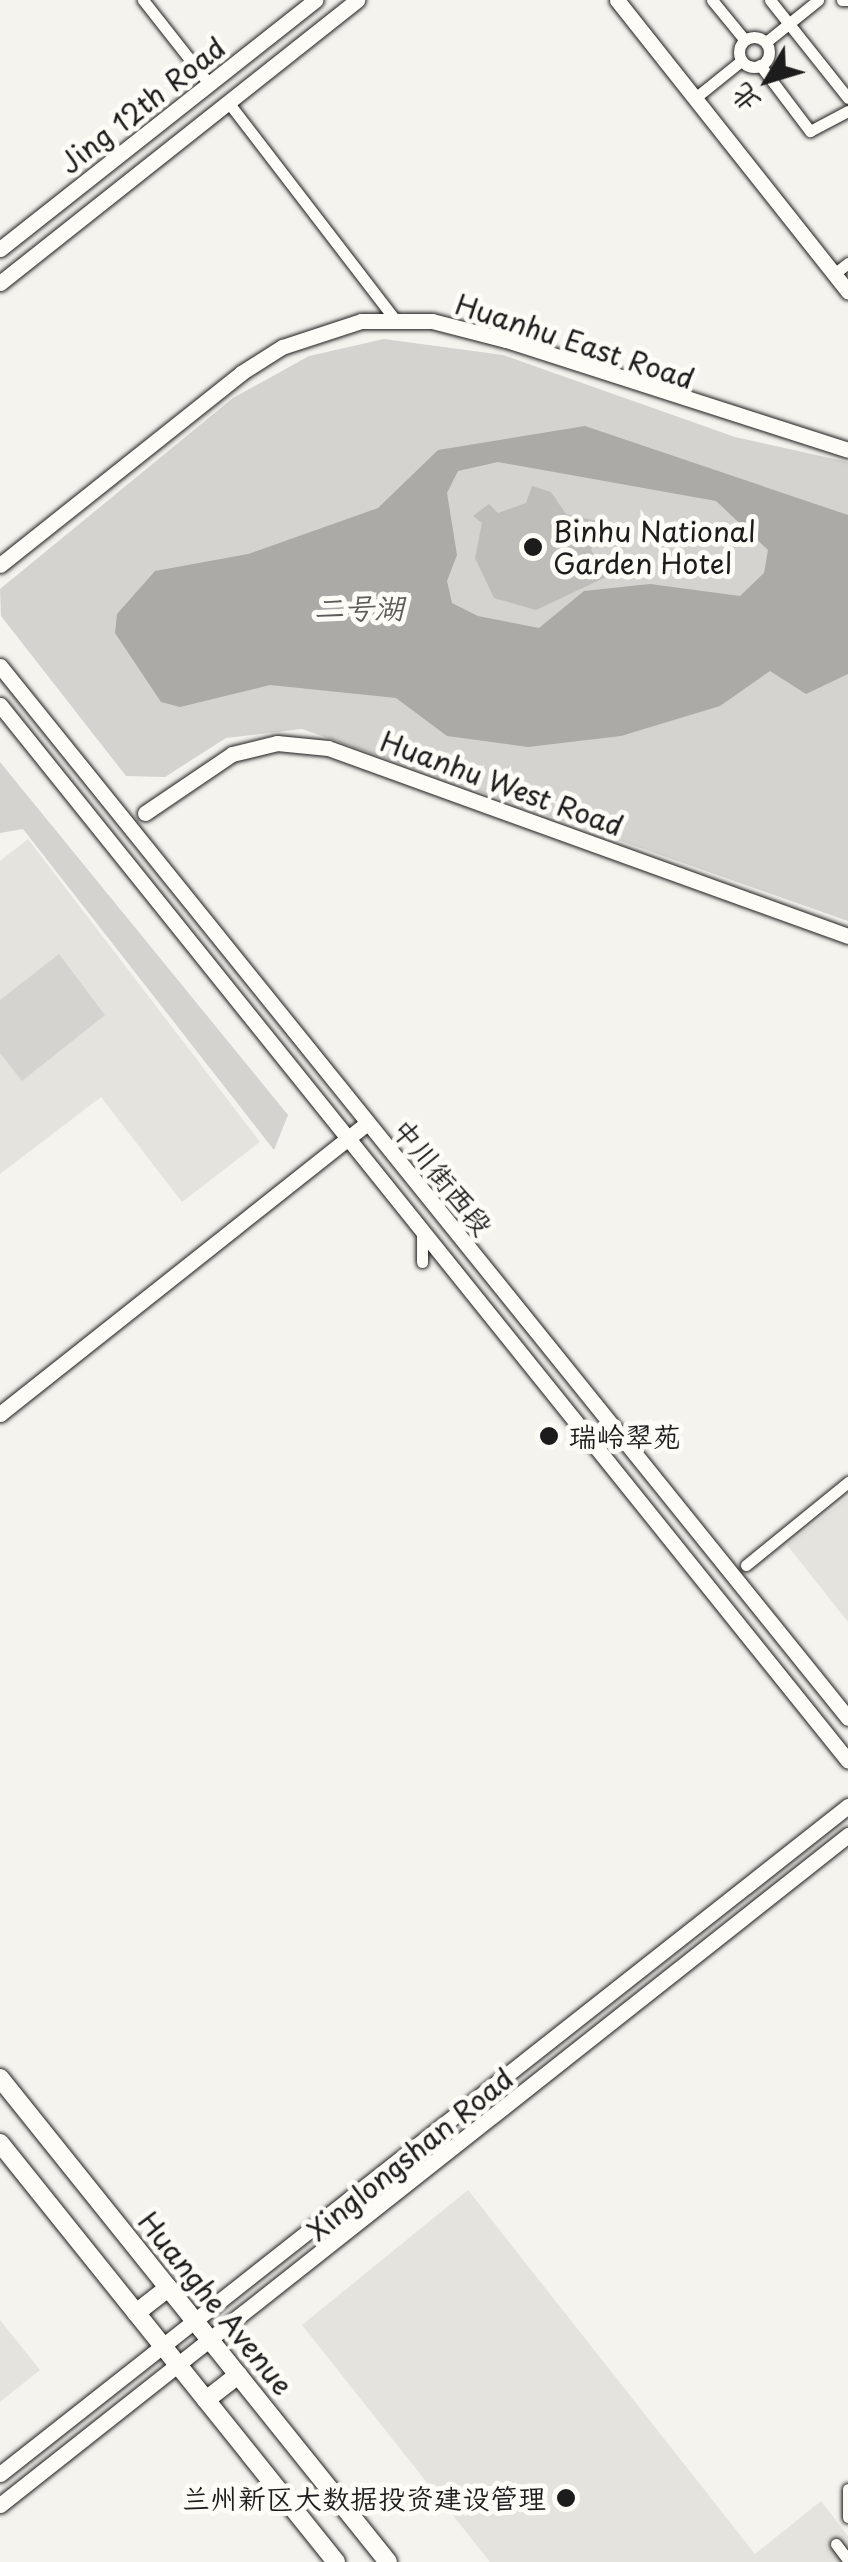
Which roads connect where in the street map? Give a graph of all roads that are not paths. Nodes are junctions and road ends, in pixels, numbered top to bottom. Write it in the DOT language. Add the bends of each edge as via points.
graph roads {
  1 [pos="143,0"];
  2 [pos="316,0"];
  3 [pos="357,0"];
  4 [pos="617,0"];
  5 [pos="712,0"];
  6 [pos="770,0"];
  7 [pos="818,0"];
  8 [pos="789,24"];
  9 [pos="744,40"];
  10 [pos="766,42"];
  11 [pos="741,61"];
  12 [pos="760,65"];
  13 [pos="209,84"];
  14 [pos="694,98"];
  15 [pos="848,98"];
  16 [pos="228,102"];
  17 [pos="848,112"];
  18 [pos="0,249"];
  19 [pos="848,262"];
  20 [pos="834,274"];
  21 [pos="0,282"];
  22 [pos="848,292"];
  23 [pos="395,320"];
  24 [pos="848,450"];
  25 [pos="0,565"];
  26 [pos="0,666"];
  27 [pos="0,705"];
  28 [pos="145,813"];
  29 [pos="848,936"];
  30 [pos="367,1123"];
  31 [pos="348,1138"];
  32 [pos="422,1231"];
  33 [pos="422,1262"];
  34 [pos="0,1414"];
  35 [pos="848,1482"];
  36 [pos="746,1566"];
  37 [pos="848,1718"];
  38 [pos="848,1761"];
  39 [pos="848,1806"];
  40 [pos="848,1835"];
  41 [pos="0,2078"];
  42 [pos="0,2143"];
  43 [pos="168,2288"];
  44 [pos="225,2294"];
  45 [pos="136,2313"];
  46 [pos="242,2314"];
  47 [pos="197,2323"];
  48 [pos="213,2343"];
  49 [pos="164,2349"];
  50 [pos="181,2368"];
  51 [pos="238,2375"];
  52 [pos="128,2376"];
  53 [pos="144,2395"];
  54 [pos="206,2400"];
  55 [pos="0,2474"];
  56 [pos="848,2489"];
  57 [pos="0,2505"];
  58 [pos="848,2517"];
  59 [pos="836,2544"];
  60 [pos="848,2560"];
  61 [pos="336,2562"];
  62 [pos="388,2562"];
  1 -- 13 [label="street"];
  2 -- 13 [label="street, Jing 12th Road"];
  3 -- 16 [label="street"];
  4 -- 14 [label="street"];
  5 -- 9 [label="street"];
  6 -- 8 [label="street"];
  7 -- 8 [label="street"];
  8 -- 10 [label="street"];
  8 -- 15 [label="street"];
  9 -- 10 [label="street"];
  9 -- 11 [label="street"];
  10 -- 12 [label="street"];
  11 -- 12 [label="street"];
  11 -- 14 [label="street"];
  12 -- 17 [label="street" via="810,131"];
  13 -- 18 [label="street, Jing 12th Road"];
  14 -- 20 [label="street"];
  16 -- 21 [label="street"];
  16 -- 23 [label="street"];
  19 -- 20 [label="street"];
  20 -- 22 [label="street"];
  23 -- 24 [label="street, Huanhu East Road" via="506,340"];
  23 -- 25 [label="street, Huanhu East Road" via="361,321 282,347"];
  26 -- 30 [label="street, 中川街西段"];
  27 -- 31 [label="street, 中川街西段"];
  28 -- 29 [label="street, Huanhu West Road" via="232,754 315,746"];
  30 -- 31 [label="street"];
  30 -- 37 [label="street, 中川街西段"];
  31 -- 32 [label="street, 中川街西段"];
  31 -- 34 [label="street"];
  32 -- 33 [label="street"];
  32 -- 38 [label="street, 中川街西段"];
  35 -- 36 [label="street"];
  39 -- 44 [label="street, Xinglongshan Road"];
  40 -- 46 [label="street, Xinglongshan Road"];
  41 -- 43 [label="main road, Huanghe Avenue"];
  42 -- 45 [label="main road"];
  43 -- 45 [label="main road"];
  43 -- 47 [label="main road, Huanghe Avenue"];
  44 -- 46 [label="street"];
  44 -- 47 [label="street, Xinglongshan Road"];
  45 -- 49 [label="main road"];
  46 -- 48 [label="street, Xinglongshan Road"];
  47 -- 48 [label="main road, Huanghe Avenue"];
  47 -- 49 [label="street, Xinglongshan Road"];
  48 -- 50 [label="street, Xinglongshan Road"];
  48 -- 51 [label="main road, Huanghe Avenue"];
  49 -- 50 [label="main road"];
  49 -- 52 [label="street, Xinglongshan Road"];
  50 -- 53 [label="street, Xinglongshan Road"];
  50 -- 54 [label="main road"];
  51 -- 54 [label="main road"];
  51 -- 62 [label="main road, Huanghe Avenue"];
  52 -- 53 [label="street"];
  52 -- 55 [label="street, Xinglongshan Road"];
  53 -- 57 [label="street, Xinglongshan Road"];
  54 -- 61 [label="main road"];
  56 -- 58 [label="street"];
  59 -- 60 [label="street"];
}
